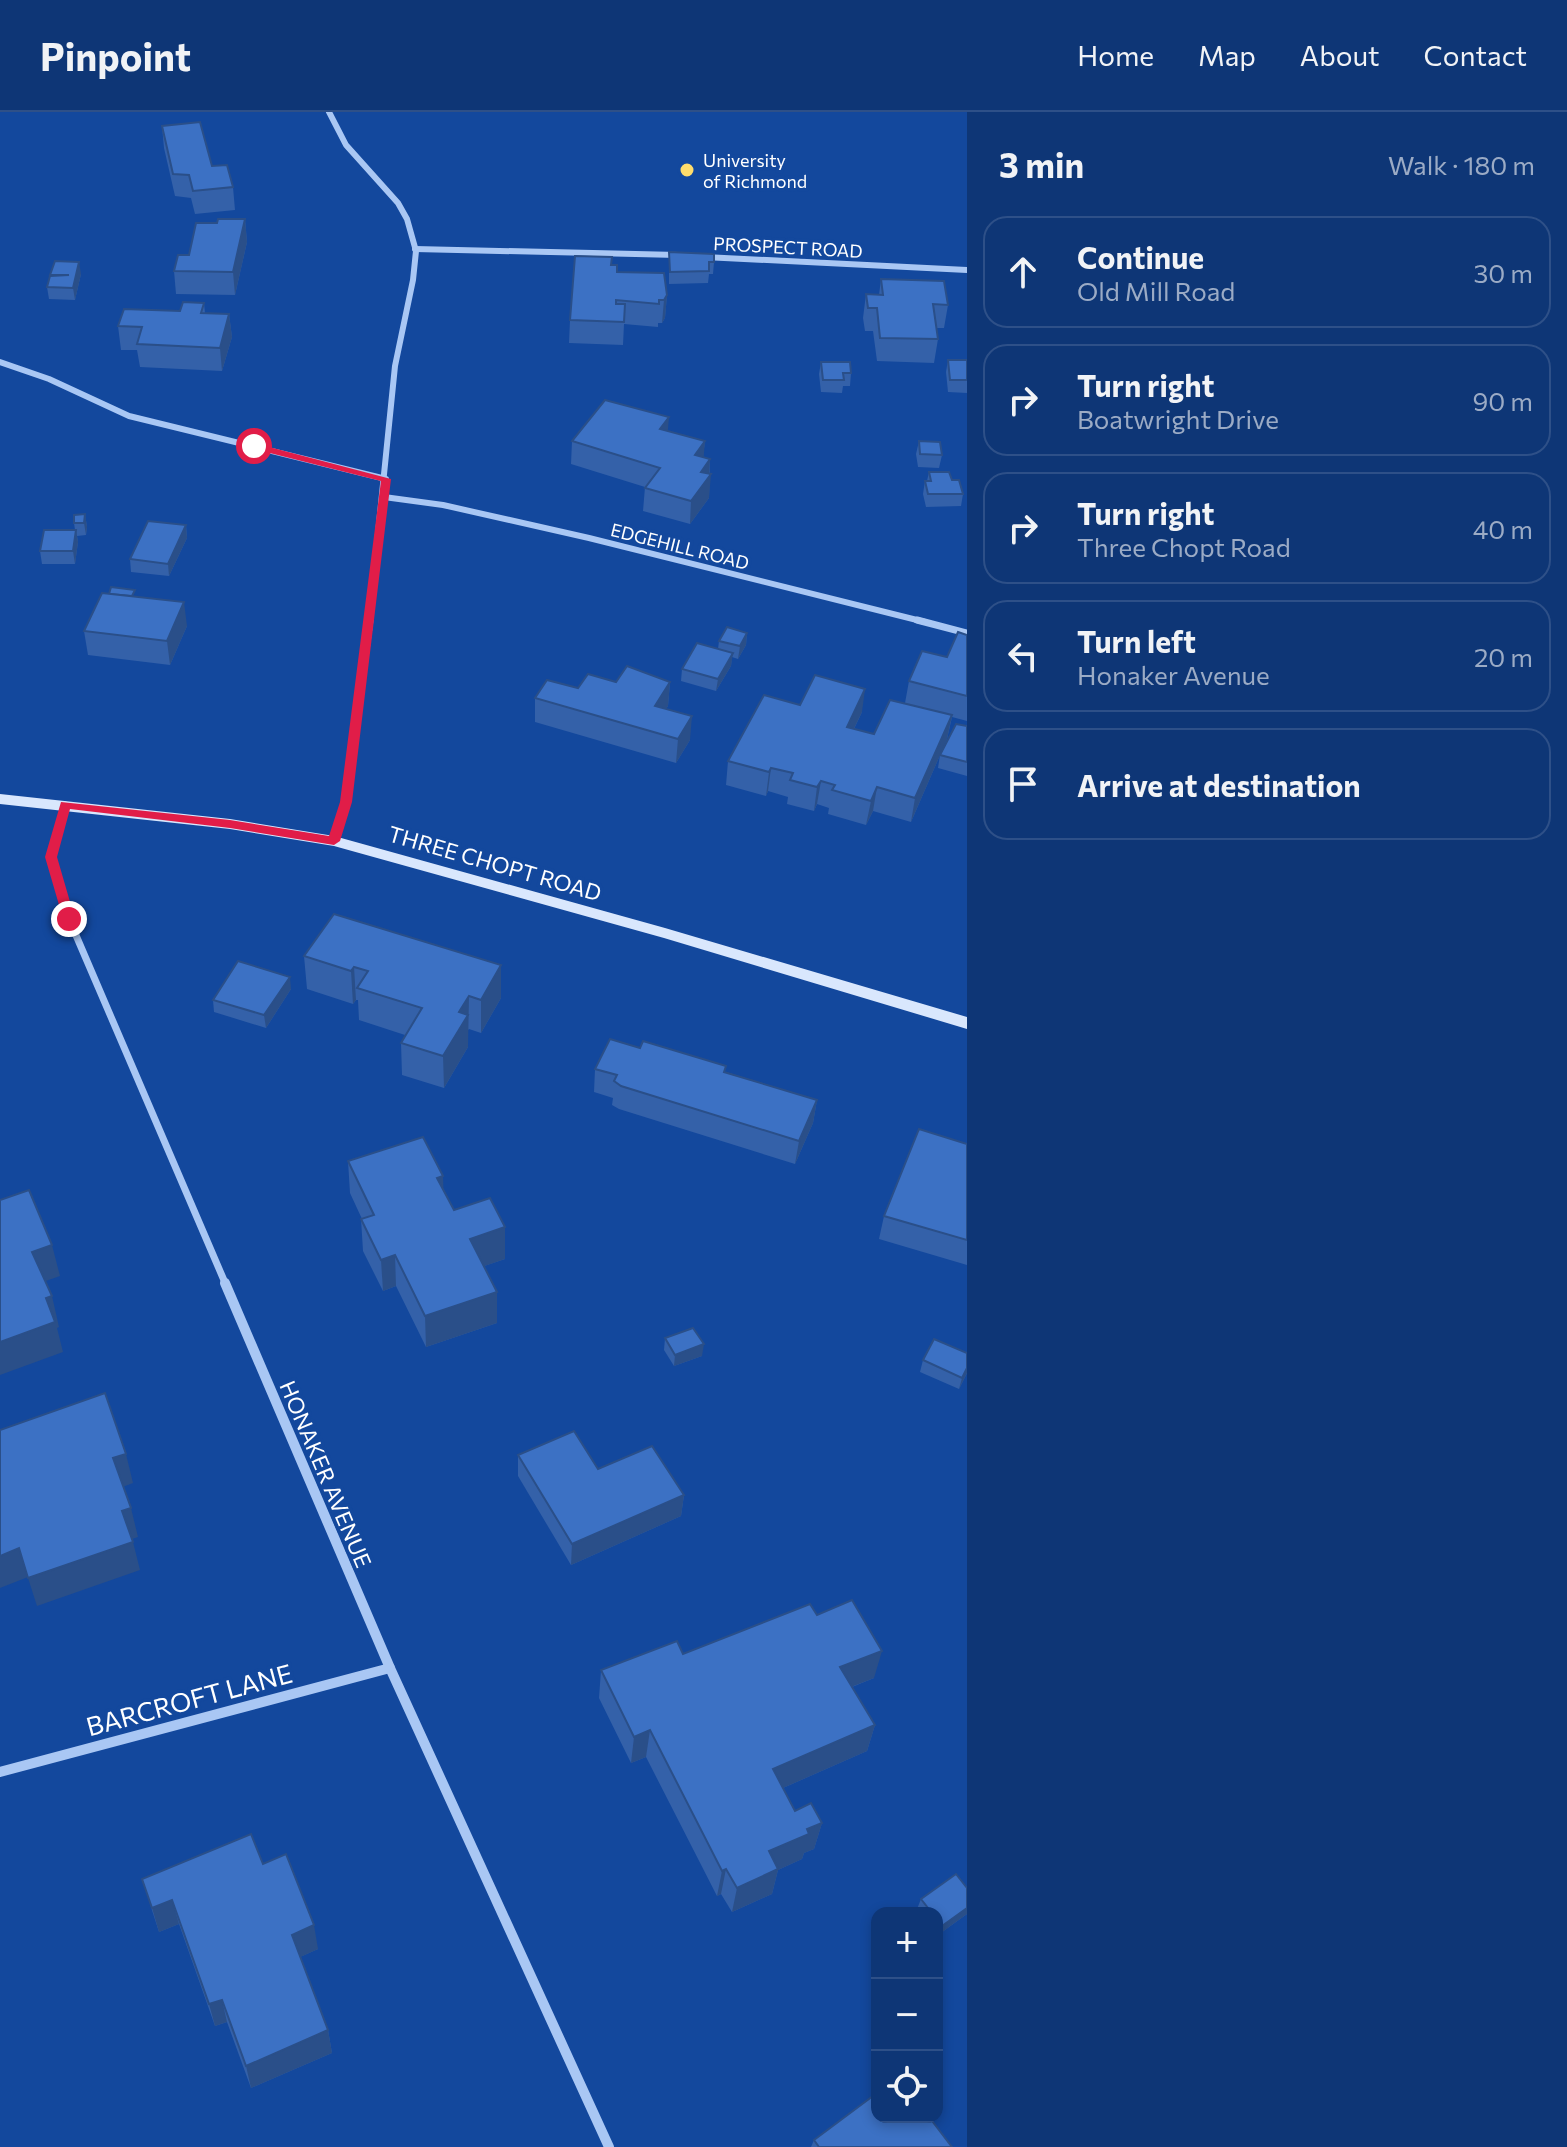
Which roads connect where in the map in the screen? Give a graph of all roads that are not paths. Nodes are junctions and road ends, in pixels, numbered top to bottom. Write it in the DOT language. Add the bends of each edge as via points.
graph roads {
  1 [pos="329,112"];
  2 [pos="415,249"];
  3 [pos="679,255"];
  4 [pos="695,256"];
  5 [pos="967,270"];
  6 [pos="0,362"];
  7 [pos="386,479"];
  8 [pos="384,497"];
  9 [pos="967,633"];
  10 [pos="0,799"];
  11 [pos="65,805"];
  12 [pos="334,841"];
  13 [pos="967,1023"];
  14 [pos="390,1668"];
  15 [pos="0,1772"];
  16 [pos="609,2147"];
  1 -- 2 [label="street" via="341,135 400,208"];
  2 -- 3 [label="street"];
  2 -- 7 [label="street" via="397,349"];
  4 -- 5 [label="street, PROSPECT ROAD"];
  6 -- 7 [label="street" via="129,416"];
  7 -- 8 [label="street"];
  8 -- 9 [label="street, EDGEHILL ROAD" via="589,538"];
  8 -- 12 [label="street" via="346,802"];
  10 -- 11 [label="main road, THREE CHOPT ROAD"];
  11 -- 12 [label="main road, THREE CHOPT ROAD"];
  11 -- 14 [label="street, HONAKER AVENUE" via="51,857 69,919"];
  12 -- 13 [label="main road, THREE CHOPT ROAD"];
  14 -- 15 [label="street, BARCROFT LANE"];
  14 -- 16 [label="street, HONAKER AVENUE"];
}
